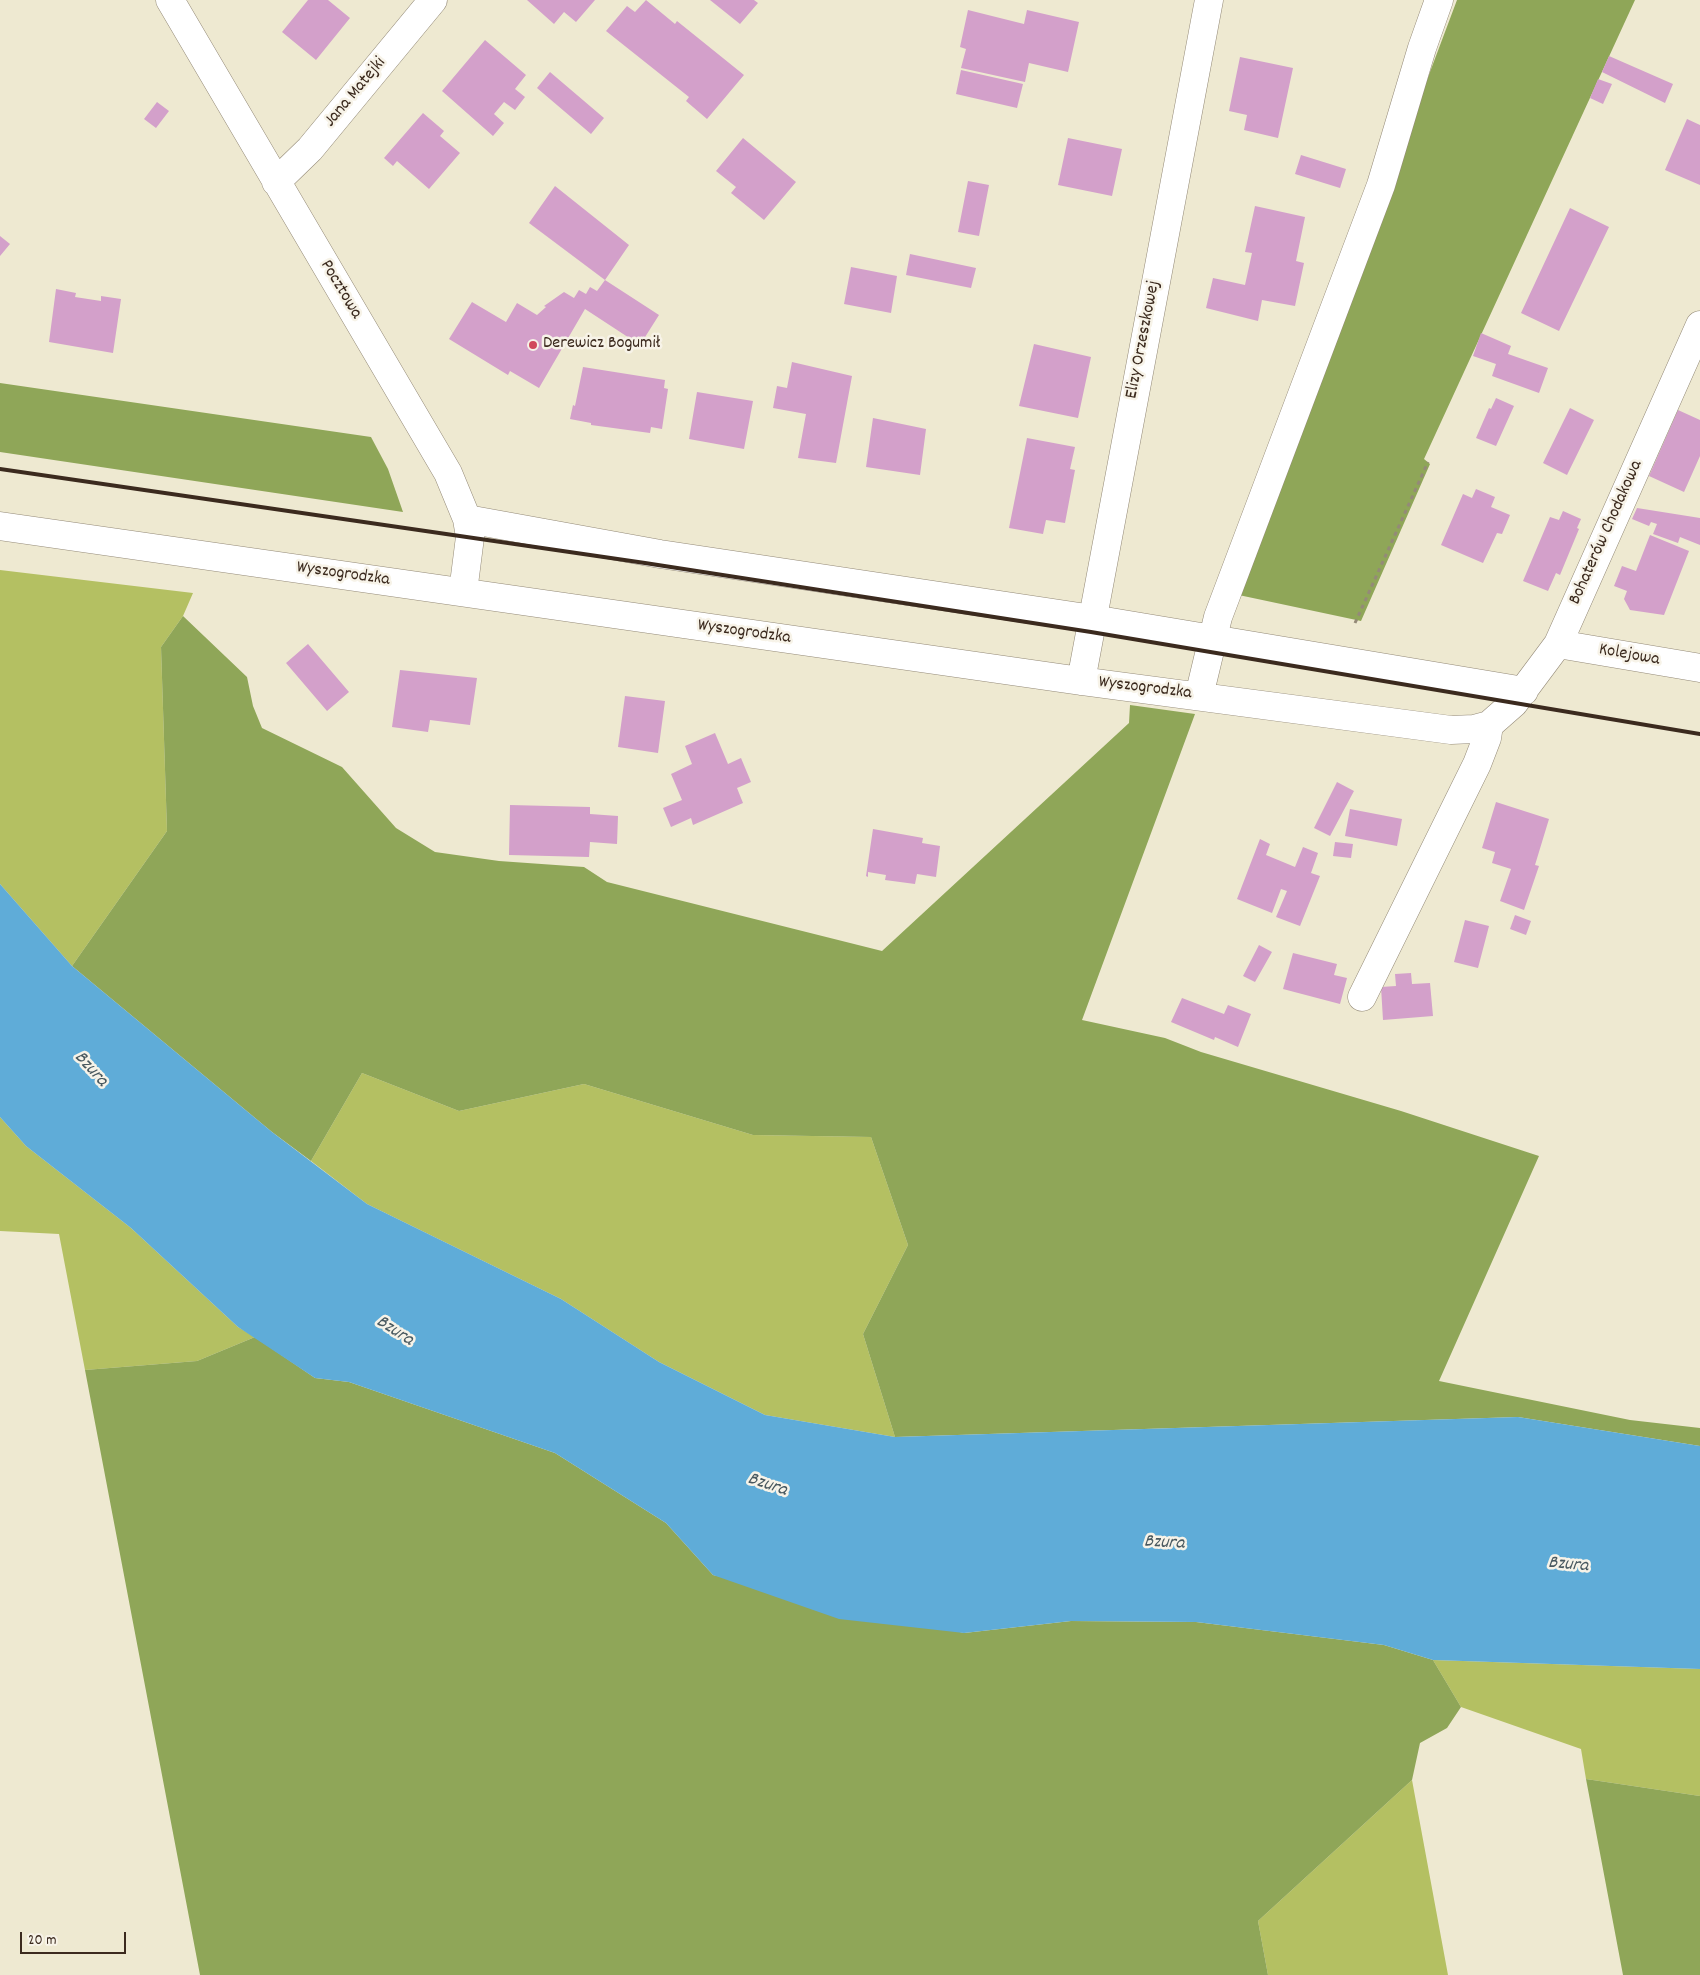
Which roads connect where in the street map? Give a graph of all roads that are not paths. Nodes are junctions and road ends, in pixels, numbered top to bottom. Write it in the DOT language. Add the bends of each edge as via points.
graph roads {
  1 [pos="170,0"];
  2 [pos="433,0"];
  3 [pos="1208,0"];
  4 [pos="1439,0"];
  5 [pos="276,182"];
  6 [pos="1700,325"];
  7 [pos="467,519"];
  8 [pos="0,526"];
  9 [pos="463,592"];
  10 [pos="1093,619"];
  11 [pos="1212,640"];
  12 [pos="1558,644"];
  13 [pos="1700,668"];
  14 [pos="1081,680"];
  15 [pos="1524,690"];
  16 [pos="1199,696"];
  17 [pos="1489,725"];
  18 [pos="1362,997"];
  1 -- 5 [label="street, Pocztowa"];
  2 -- 5 [label="street, Jana Matejki" via="310,149"];
  3 -- 10 [label="street, Elizy Orzeszkowej"];
  4 -- 11 [label="street" via="1381,185 1257,508"];
  5 -- 7 [label="street, Pocztowa" via="448,472"];
  6 -- 12 [label="street, Bohaterów Chodakowa"];
  7 -- 9 [label="street, Pocztowa" via="470,537"];
  7 -- 10 [label="street" via="660,554"];
  8 -- 9 [label="street, Wyszogrodzka"];
  9 -- 14 [label="street, Wyszogrodzka"];
  10 -- 11 [label="street"];
  10 -- 14 [label="street, Elizy Orzeszkowej"];
  11 -- 15 [label="street"];
  11 -- 16 [label="street"];
  12 -- 13 [label="street, Kolejowa"];
  12 -- 15 [label="street, Bohaterów Chodakowa"];
  14 -- 16 [label="street, Wyszogrodzka"];
  15 -- 17 [label="street, Bohaterów Chodakowa"];
  16 -- 17 [label="street, Wyszogrodzka" via="1451,730 1474,730"];
  17 -- 18 [label="street" via="1477,764"];
}
